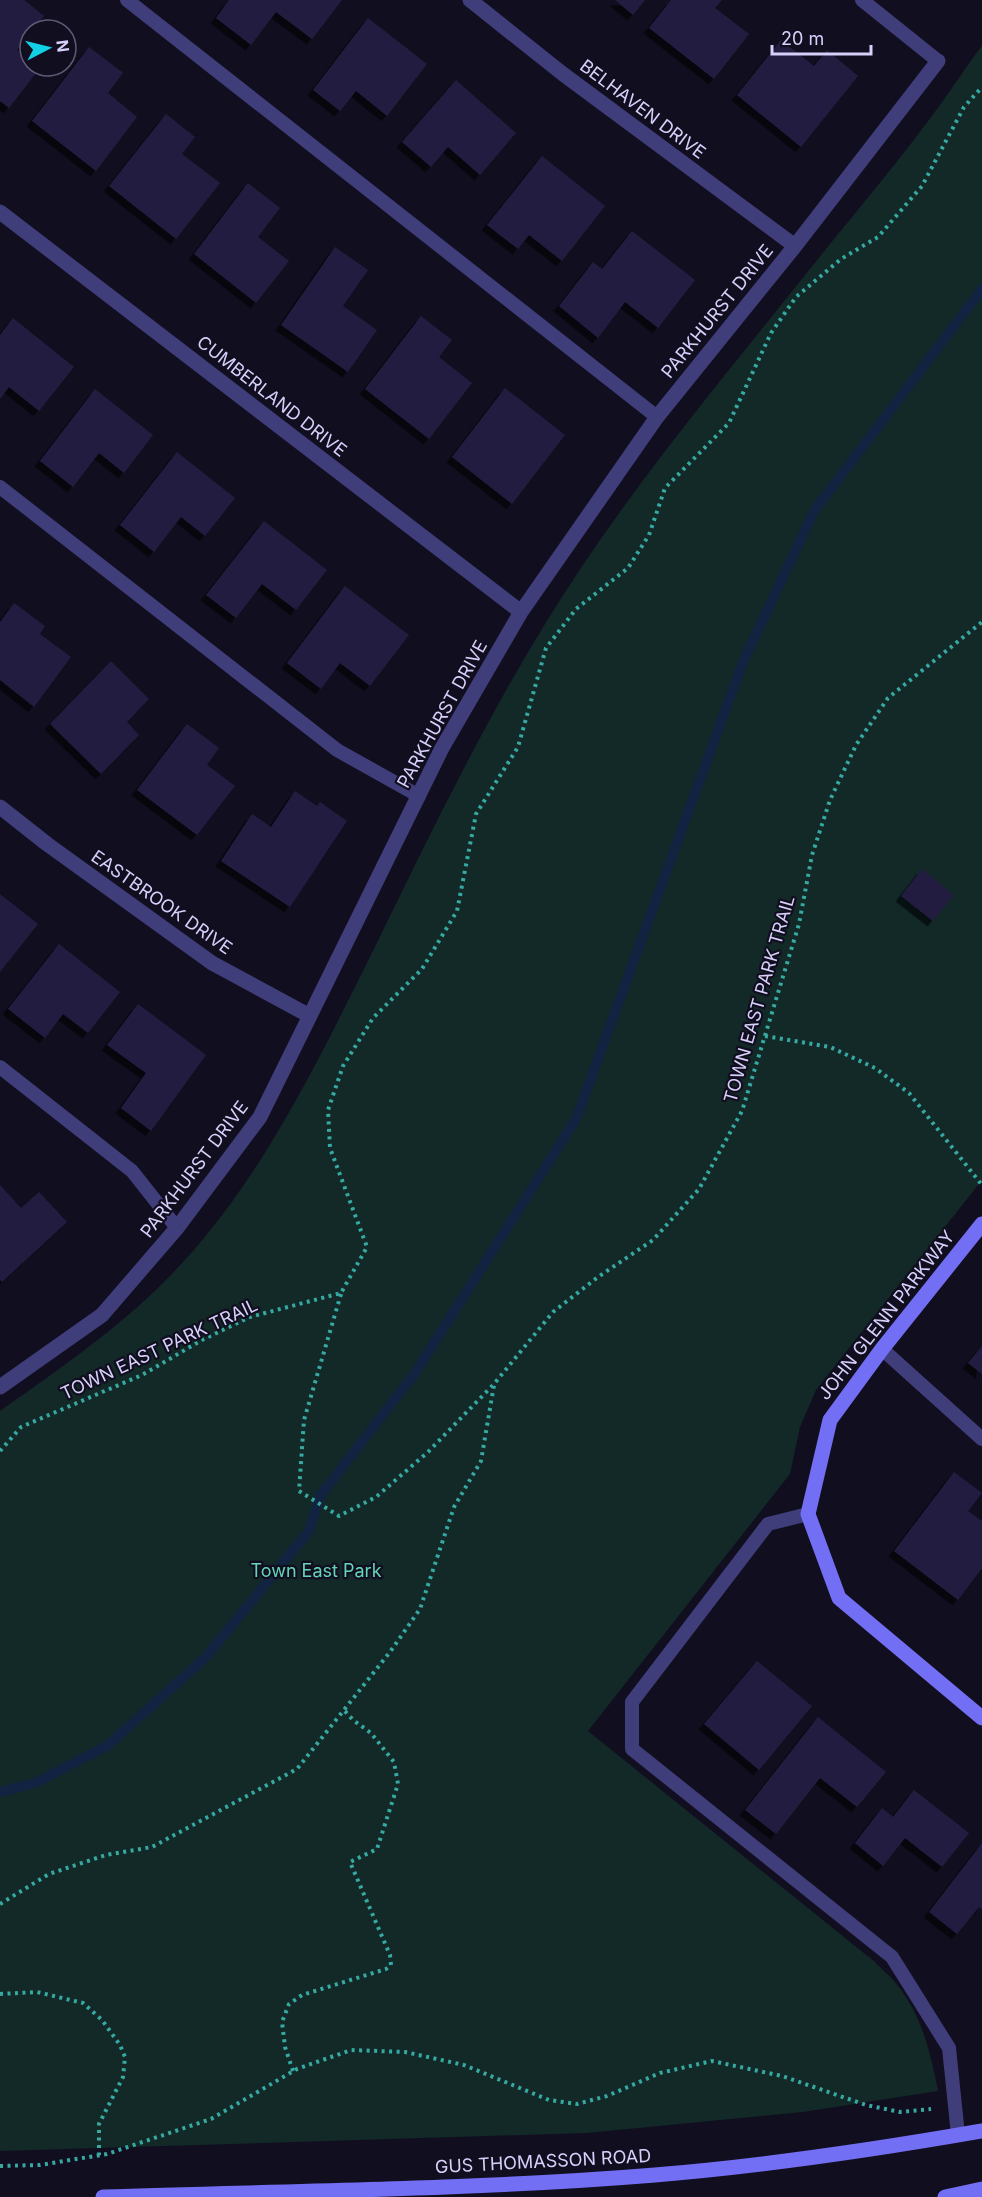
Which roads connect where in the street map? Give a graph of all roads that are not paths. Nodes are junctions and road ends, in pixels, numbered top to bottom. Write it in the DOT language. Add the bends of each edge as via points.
graph roads {
  1 [pos="127,0"];
  2 [pos="470,0"];
  3 [pos="862,0"];
  4 [pos="938,61"];
  5 [pos="0,212"];
  6 [pos="795,246"];
  7 [pos="657,417"];
  8 [pos="0,487"];
  9 [pos="521,612"];
  10 [pos="418,796"];
  11 [pos="0,807"];
  12 [pos="310,1016"];
  13 [pos="0,1067"];
  14 [pos="982,1224"];
  15 [pos="177,1228"];
  16 [pos="882,1349"];
  17 [pos="0,1387"];
  18 [pos="982,1439"];
  19 [pos="808,1514"];
  20 [pos="982,1718"];
  21 [pos="982,2131"];
  22 [pos="958,2135"];
  23 [pos="982,2189"];
  24 [pos="103,2197"];
  25 [pos="945,2197"];
  1 -- 7 [label="lane"];
  2 -- 6 [label="street, BELHAVEN DRIVE"];
  3 -- 4 [label="lane"];
  4 -- 6 [label="street, PARKHURST DRIVE"];
  5 -- 9 [label="street, CUMBERLAND DRIVE"];
  6 -- 7 [label="street, PARKHURST DRIVE"];
  7 -- 9 [label="street, PARKHURST DRIVE"];
  8 -- 10 [label="lane" via="337,750"];
  9 -- 10 [label="street, PARKHURST DRIVE"];
  10 -- 12 [label="street, PARKHURST DRIVE"];
  11 -- 12 [label="street, EASTBROOK DRIVE" via="212,963"];
  12 -- 15 [label="street, PARKHURST DRIVE" via="260,1118"];
  13 -- 15 [label="lane" via="132,1171"];
  14 -- 16 [label="main road, JOHN GLENN PARKWAY"];
  15 -- 17 [label="street, PARKHURST DRIVE" via="102,1315"];
  16 -- 18 [label="lane"];
  16 -- 19 [label="main road, JOHN GLENN PARKWAY" via="830,1420"];
  19 -- 20 [label="main road" via="839,1598"];
  19 -- 22 [label="lane" via="768,1524 632,1701 632,1749 892,1957 949,2048"];
  21 -- 22 [label="main road, GUS THOMASSON ROAD"];
  22 -- 24 [label="main road, GUS THOMASSON ROAD" via="812,2159 655,2175 522,2184"];
  23 -- 25 [label="main road"];
}
